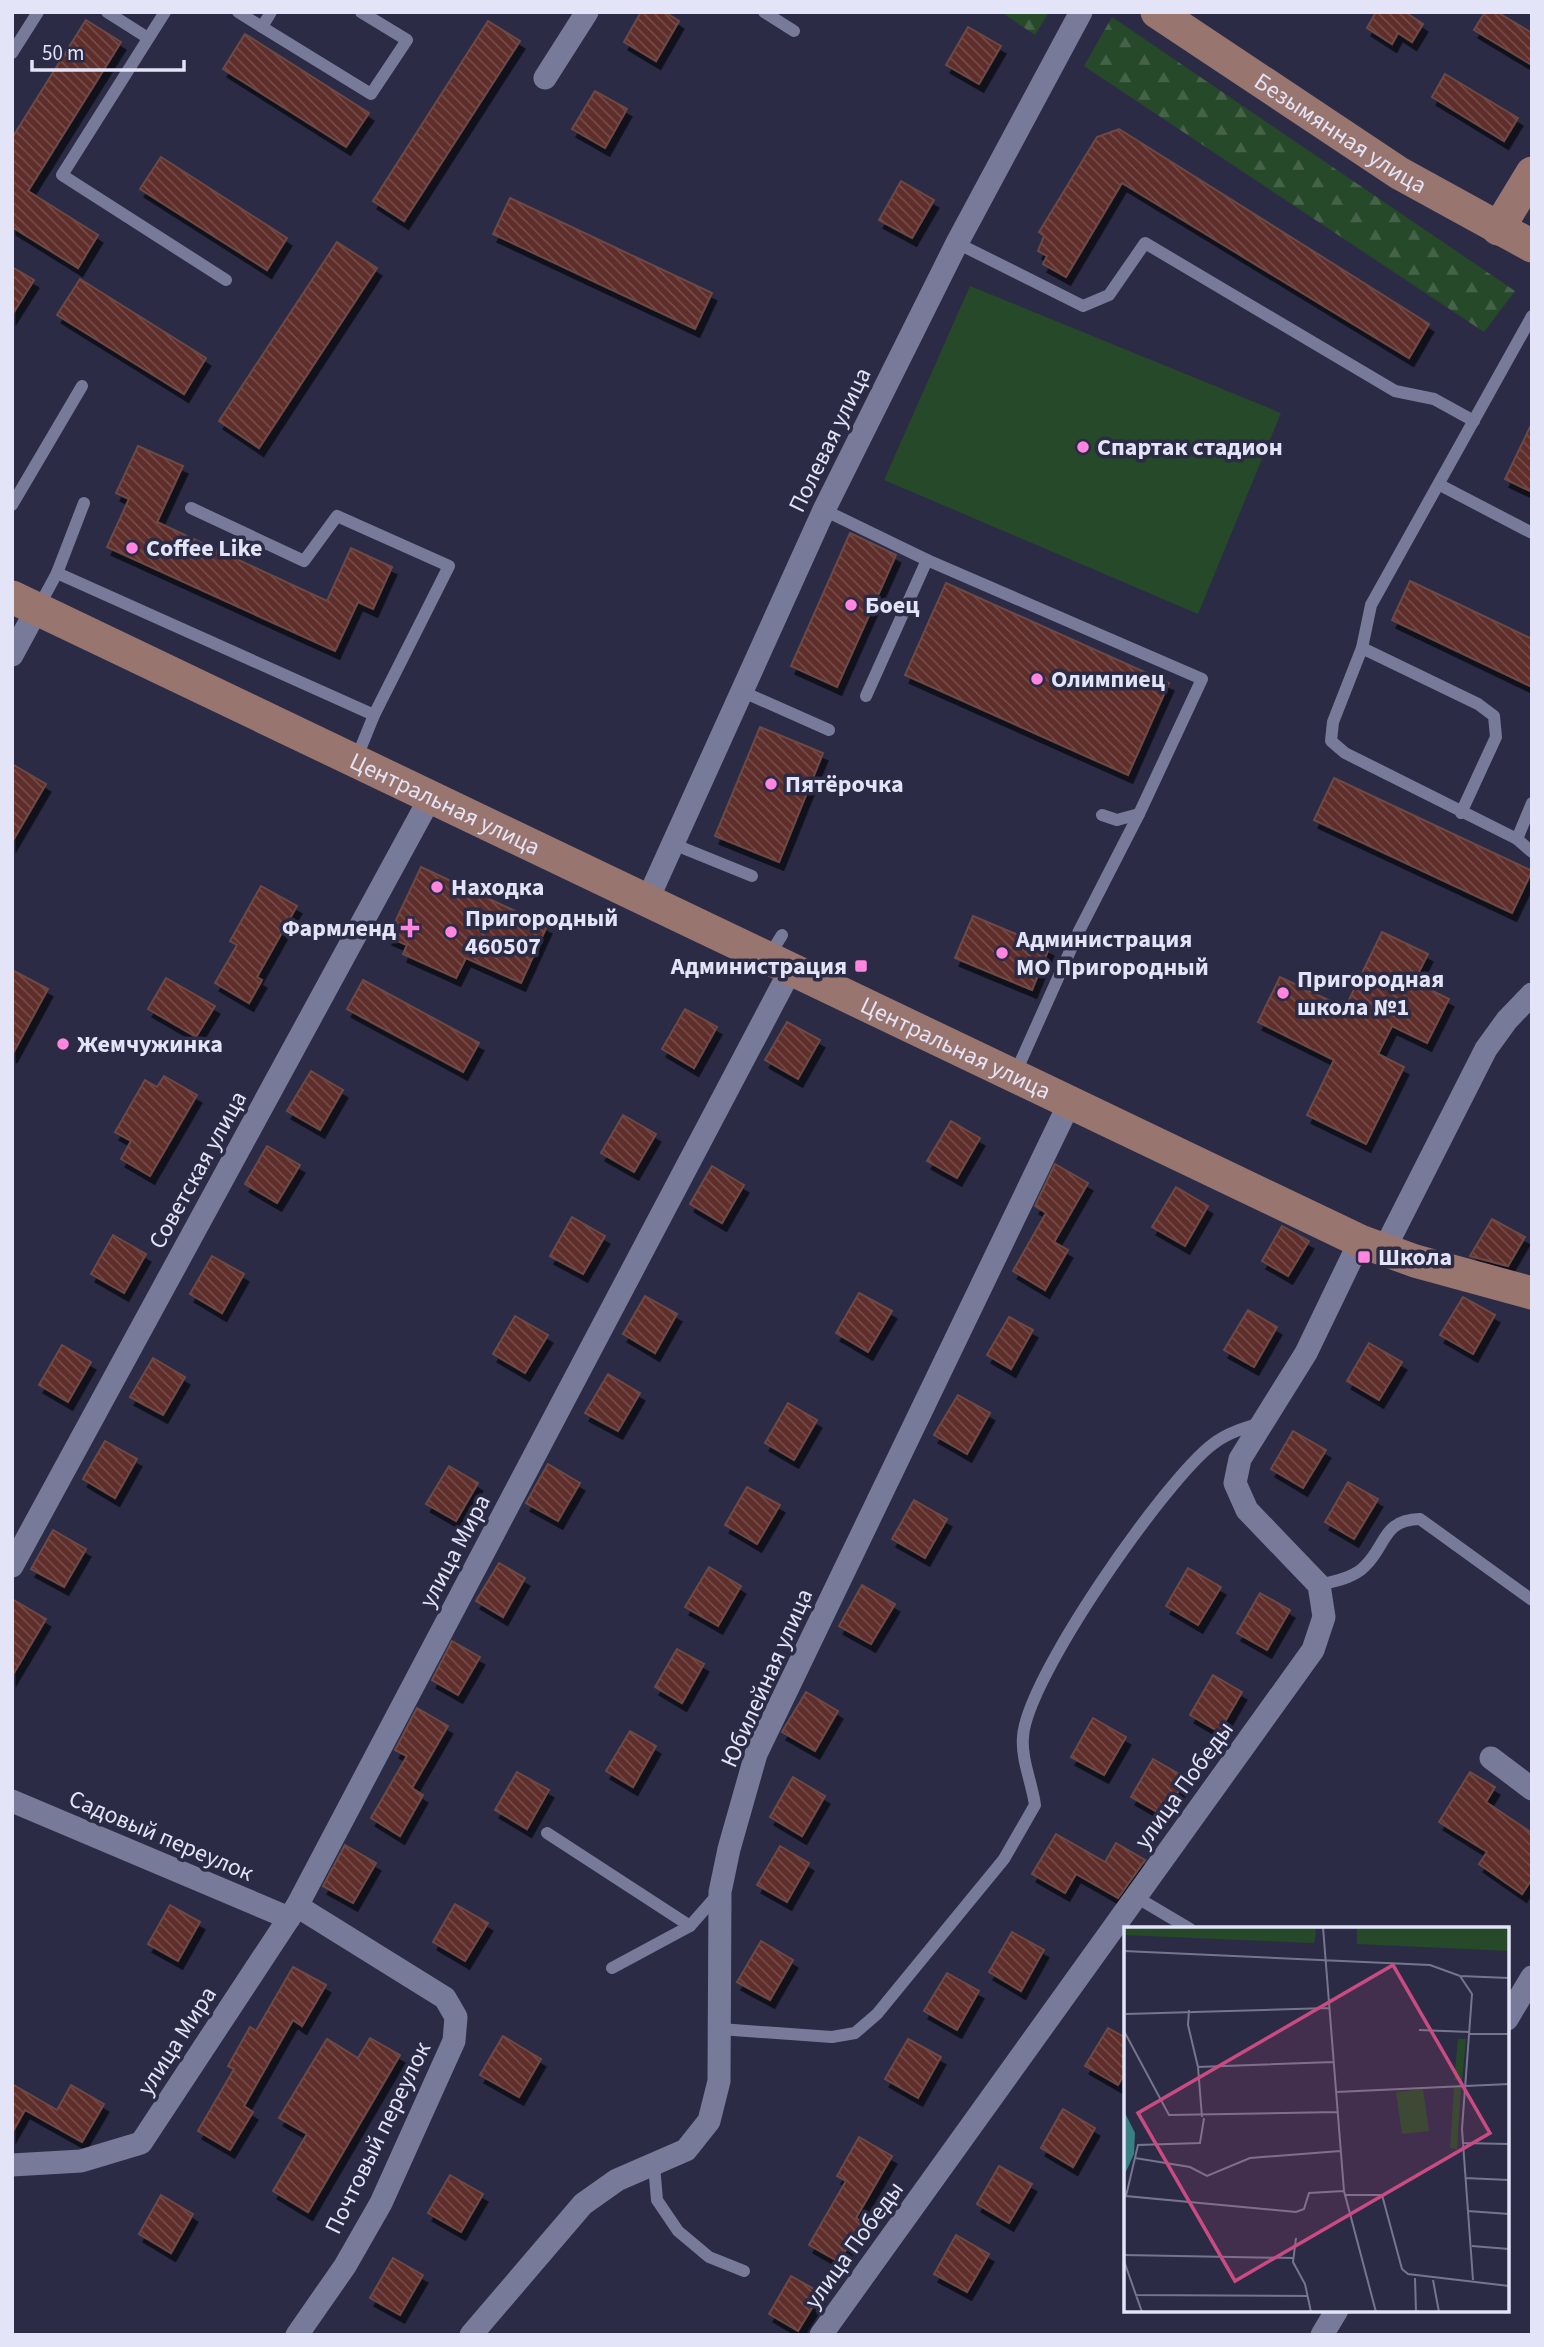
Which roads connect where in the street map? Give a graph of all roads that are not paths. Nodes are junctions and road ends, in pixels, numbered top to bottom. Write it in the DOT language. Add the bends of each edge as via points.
graph roads {
  1 [pos="38,12"];
  2 [pos="107,12"];
  3 [pos="165,12"];
  4 [pos="239,12"];
  5 [pos="271,12"];
  6 [pos="361,12"];
  7 [pos="587,12"];
  8 [pos="764,12"];
  9 [pos="1081,12"];
  10 [pos="1157,12"];
  11 [pos="262,27"];
  12 [pos="794,31"];
  13 [pos="148,38"];
  14 [pos="12,53"];
  15 [pos="545,78"];
  16 [pos="1532,173"];
  17 [pos="1498,229"];
  18 [pos="957,243"];
  19 [pos="1532,246"];
  20 [pos="226,280"];
  21 [pos="1532,317"];
  22 [pos="82,386"];
  23 [pos="1474,421"];
  24 [pos="1440,485"];
  25 [pos="84,503"];
  26 [pos="12,505"];
  27 [pos="191,508"];
  28 [pos="824,510"];
  29 [pos="1532,533"];
  30 [pos="927,560"];
  31 [pos="57,573"];
  32 [pos="25,603"];
  33 [pos="1362,648"];
  34 [pos="12,655"];
  35 [pos="741,691"];
  36 [pos="866,696"];
  37 [pos="374,715"];
  38 [pos="829,730"];
  39 [pos="355,762"];
  40 [pos="430,798"];
  41 [pos="1532,803"];
  42 [pos="1461,813"];
  43 [pos="1139,814"];
  44 [pos="1102,815"];
  45 [pos="1517,839"];
  46 [pos="673,844"];
  47 [pos="1532,852"];
  48 [pos="752,876"];
  49 [pos="647,901"];
  50 [pos="781,954"];
  51 [pos="1532,993"];
  52 [pos="1014,1077"];
  53 [pos="1069,1104"];
  54 [pos="1372,1246"];
  55 [pos="1532,1293"];
  56 [pos="1262,1423"];
  57 [pos="12,1566"];
  58 [pos="1319,1585"];
  59 [pos="1532,1600"];
  60 [pos="1491,1758"];
  61 [pos="1532,1789"];
  62 [pos="12,1801"];
  63 [pos="547,1833"];
  64 [pos="720,1892"];
  65 [pos="1136,1898"];
  66 [pos="293,1912"];
  67 [pos="690,1926"];
  68 [pos="1187,1927"];
  69 [pos="612,1968"];
  70 [pos="1532,1977"];
  71 [pos="1509,2016"];
  72 [pos="719,2029"];
  73 [pos="12,2165"];
  74 [pos="654,2165"];
  75 [pos="744,2271"];
  76 [pos="1335,2312"];
  77 [pos="297,2335"];
  78 [pos="471,2335"];
  79 [pos="821,2335"];
  80 [pos="1322,2335"];
  1 -- 14 [label="lane"];
  2 -- 13 [label="lane"];
  3 -- 13 [label="lane"];
  4 -- 11 [label="lane"];
  5 -- 11 [label="lane"];
  6 -- 11 [label="lane" via="407,40 371,94"];
  7 -- 15 [label="street"];
  8 -- 12 [label="lane"];
  9 -- 18 [label="street, Полевая улица"];
  10 -- 17 [label="street, Безымянная улица" via="1399,173"];
  13 -- 20 [label="lane" via="62,175"];
  16 -- 17 [label="street"];
  17 -- 19 [label="street, Безымянная улица"];
  18 -- 23 [label="lane" via="1083,306 1109,295 1145,243 1395,391 1434,398"];
  18 -- 28 [label="street, Полевая улица"];
  21 -- 23 [label="lane"];
  22 -- 26 [label="lane"];
  23 -- 24 [label="lane"];
  24 -- 29 [label="lane"];
  24 -- 33 [label="lane" via="1371,605"];
  25 -- 31 [label="lane"];
  27 -- 37 [label="lane" via="304,561 337,516 449,566"];
  28 -- 30 [label="lane"];
  28 -- 35 [label="street, Полевая улица"];
  30 -- 36 [label="lane"];
  30 -- 43 [label="lane" via="1202,679"];
  31 -- 32 [label="lane"];
  31 -- 37 [label="lane"];
  32 -- 34 [label="street"];
  32 -- 39 [label="street, Центральная улица"];
  33 -- 42 [label="lane" via="1333,722 1331,741 1345,753"];
  33 -- 42 [label="lane" via="1494,716 1496,737"];
  35 -- 38 [label="lane"];
  35 -- 46 [label="street, Полевая улица"];
  37 -- 39 [label="lane"];
  39 -- 40 [label="street, Центральная улица"];
  40 -- 49 [label="street, Центральная улица"];
  40 -- 57 [label="street, Советская улица"];
  41 -- 45 [label="lane"];
  42 -- 45 [label="lane"];
  43 -- 44 [label="lane" via="1117,820"];
  43 -- 52 [label="lane" via="1079,931"];
  45 -- 47 [label="lane"];
  46 -- 48 [label="lane"];
  46 -- 49 [label="street, Полевая улица"];
  49 -- 50 [label="street, Центральная улица"];
  50 -- 52 [label="street, Центральная улица"];
  50 -- 66 [label="street, улица Мира"];
  51 -- 54 [label="street" via="1486,1049"];
  52 -- 53 [label="street, Центральная улица"];
  53 -- 54 [label="street, Центральная улица"];
  53 -- 64 [label="street, Юбилейная улица" via="756,1754"];
  54 -- 55 [label="street, Центральная улица"];
  54 -- 56 [label="street"];
  56 -- 58 [label="street" via="1240,1459 1235,1483 1247,1510"];
  56 -- 72 [label="lane" via="1237,1430 1212,1445 1175,1483 1087,1604 1027,1718 1023,1737 1035,1805 1004,1860 877,2014 856,2033 832,2037"];
  58 -- 59 [label="lane" via="1352,1575 1365,1566 1387,1533 1403,1519 1420,1519"];
  58 -- 65 [label="street, улица Победы" via="1324,1617 1313,1650"];
  60 -- 61 [label="street"];
  62 -- 66 [label="street, Садовый переулок"];
  63 -- 67 [label="lane"];
  64 -- 67 [label="lane"];
  64 -- 72 [label="street, Юбилейная улица"];
  65 -- 68 [label="lane"];
  65 -- 79 [label="street, улица Победы"];
  66 -- 73 [label="street, улица Мира" via="141,2143 81,2161"];
  66 -- 77 [label="street, Почтовый переулок" via="445,1998 456,2017 454,2041 381,2203"];
  67 -- 69 [label="lane"];
  70 -- 71 [label="street"];
  72 -- 74 [label="street, Юбилейная улица" via="719,2081 709,2121 687,2150"];
  74 -- 75 [label="lane" via="657,2200 678,2231 709,2257"];
  74 -- 78 [label="street, Юбилейная улица" via="617,2180 583,2204"];
  76 -- 80 [label="street"];
}
